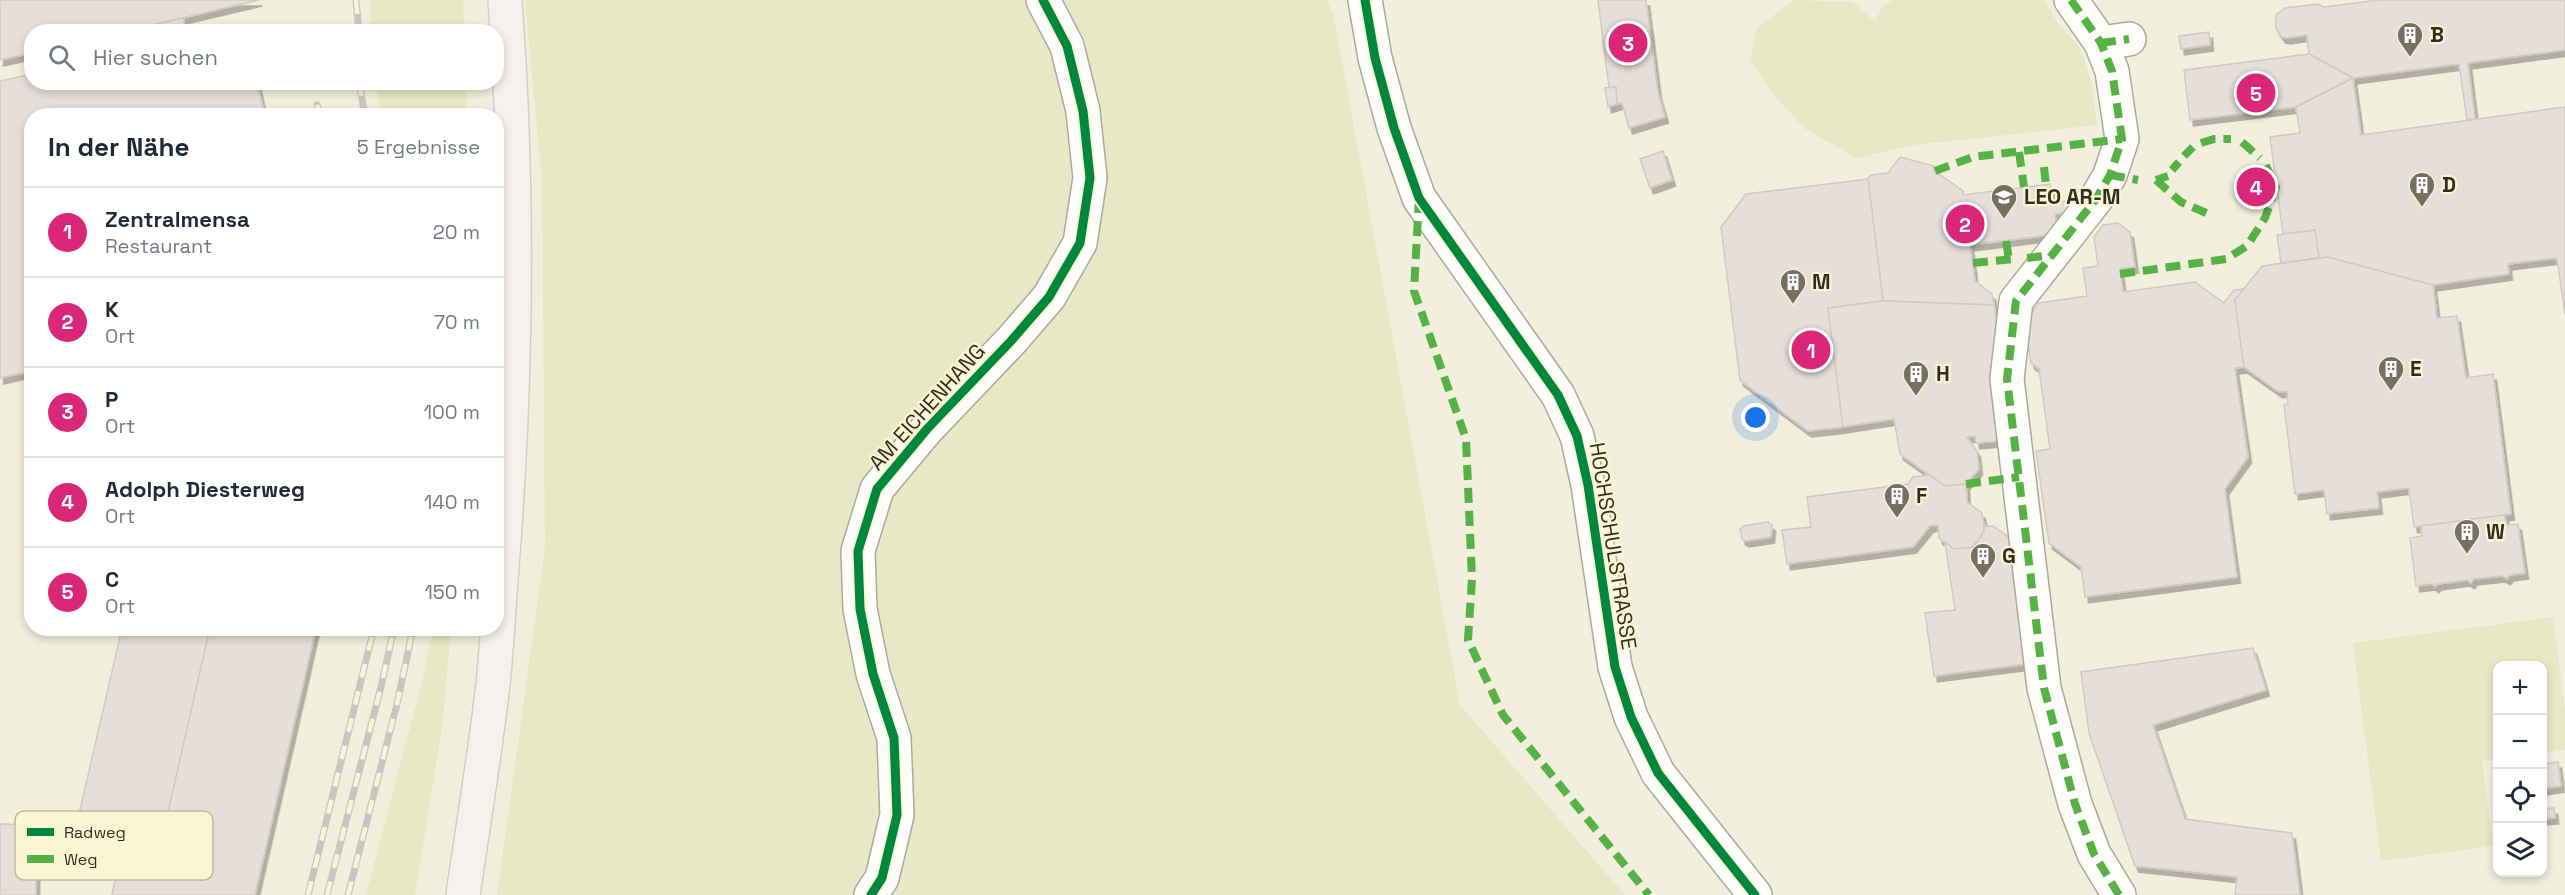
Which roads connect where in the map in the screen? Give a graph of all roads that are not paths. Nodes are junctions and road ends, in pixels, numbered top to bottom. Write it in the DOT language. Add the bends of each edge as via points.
graph roads {
  1 [pos="505,0"];
  2 [pos="1043,0"];
  3 [pos="1365,0"];
  4 [pos="2072,0"];
  5 [pos="504,540"];
  6 [pos="497,636"];
  7 [pos="463,895"];
  8 [pos="871,895"];
  9 [pos="1755,895"];
  10 [pos="2119,895"];
  1 -- 5 [label="main road" via="513,132 515,338"];
  2 -- 8 [label="street, AM EICHENHANG" via="1067,46 1083,111 1090,178 1080,243 1049,297 877,489 858,551 860,609 873,674 894,738 897,814 882,878"];
  3 -- 9 [label="street, HOCHSCHULSTRASSE" via="1375,58 1394,128 1419,198 1558,395 1577,436 1615,668 1631,717 1658,773"];
  4 -- 10 [label="street" via="2115,41 2112,71 2121,140 2110,175 2096,199 2016,301 2007,379 2044,688 2075,804 2094,854"];
  6 -- 7 [label="main road"];
}
